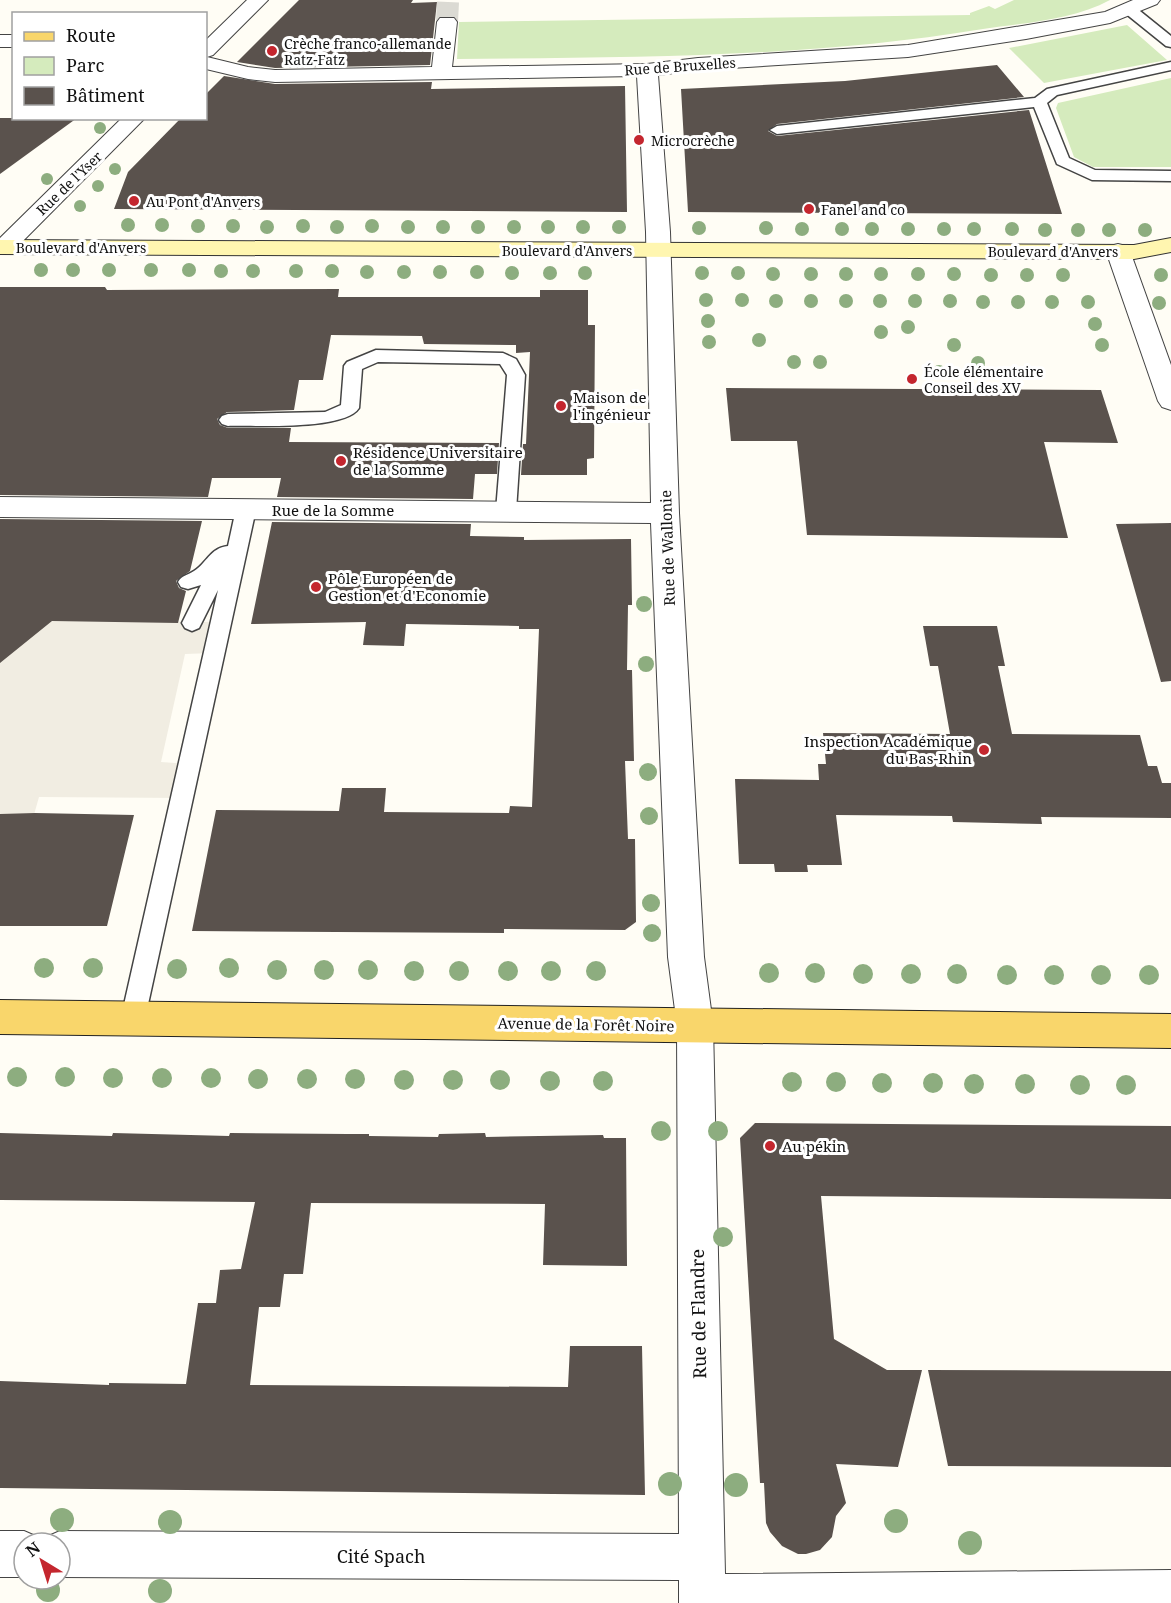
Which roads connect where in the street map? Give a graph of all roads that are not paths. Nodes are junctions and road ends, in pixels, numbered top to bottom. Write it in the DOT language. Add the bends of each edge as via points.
graph roads {
  1 [pos="258,0"];
  2 [pos="1150,0"];
  3 [pos="1131,10"];
  4 [pos="447,22"];
  5 [pos="1171,43"];
  6 [pos="207,50"];
  7 [pos="207,63"];
  8 [pos="1171,66"];
  9 [pos="442,68"];
  10 [pos="646,70"];
  11 [pos="1039,102"];
  12 [pos="133,120"];
  13 [pos="777,130"];
  14 [pos="1171,176"];
  15 [pos="1171,245"];
  16 [pos="2,247"];
  17 [pos="658,250"];
  18 [pos="1126,252"];
  19 [pos="1171,260"];
  20 [pos="1171,400"];
  21 [pos="228,420"];
  22 [pos="0,507"];
  23 [pos="506,511"];
  24 [pos="665,513"];
  25 [pos="237,531"];
  26 [pos="188,582"];
  27 [pos="192,623"];
  28 [pos="0,1017"];
  29 [pos="133,1018"];
  30 [pos="695,1025"];
  31 [pos="1171,1031"];
  32 [pos="72,1555"];
  33 [pos="702,1586"];
  34 [pos="1171,1593"];
  1 -- 6 [label="street"];
  2 -- 3 [label="street, Rue de Bruxelles"];
  3 -- 5 [label="lane"];
  3 -- 10 [label="street, Rue de Bruxelles" via="1026,33 908,51"];
  4 -- 9 [label="street"];
  7 -- 10 [label="street, Rue de Bruxelles" via="275,76"];
  8 -- 11 [label="lane" via="1052,92"];
  10 -- 17 [label="street, Rue de Wallonie"];
  11 -- 13 [label="lane"];
  11 -- 14 [label="lane" via="1062,161 1092,175"];
  12 -- 16 [label="street, Rue de l'Yser"];
  15 -- 18 [label="main road, Boulevard d'Anvers"];
  16 -- 17 [label="main road, Boulevard d'Anvers"];
  17 -- 18 [label="main road, Boulevard d'Anvers"];
  17 -- 24 [label="street, Rue de Wallonie"];
  18 -- 19 [label="main road, Boulevard d'Anvers"];
  18 -- 20 [label="street"];
  21 -- 23 [label="lane" via="328,418 340,414 350,408 352,366 376,356 503,359 516,375"];
  22 -- 25 [label="street, Rue de la Somme"];
  23 -- 24 [label="street, Rue de la Somme"];
  23 -- 25 [label="street, Rue de la Somme"];
  24 -- 30 [label="street, Rue de Wallonie" via="686,957"];
  25 -- 26 [label="lane" via="202,576"];
  25 -- 27 [label="lane"];
  25 -- 29 [label="lane"];
  28 -- 29 [label="main road, Avenue de la Forêt Noire"];
  29 -- 30 [label="main road, Avenue de la Forêt Noire"];
  30 -- 31 [label="main road, Avenue de la Forêt Noire"];
  30 -- 33 [label="street, Rue de Flandre"];
  32 -- 33 [label="street, Cité Spach"];
  33 -- 34 [label="street, Cité Spach"];
}
